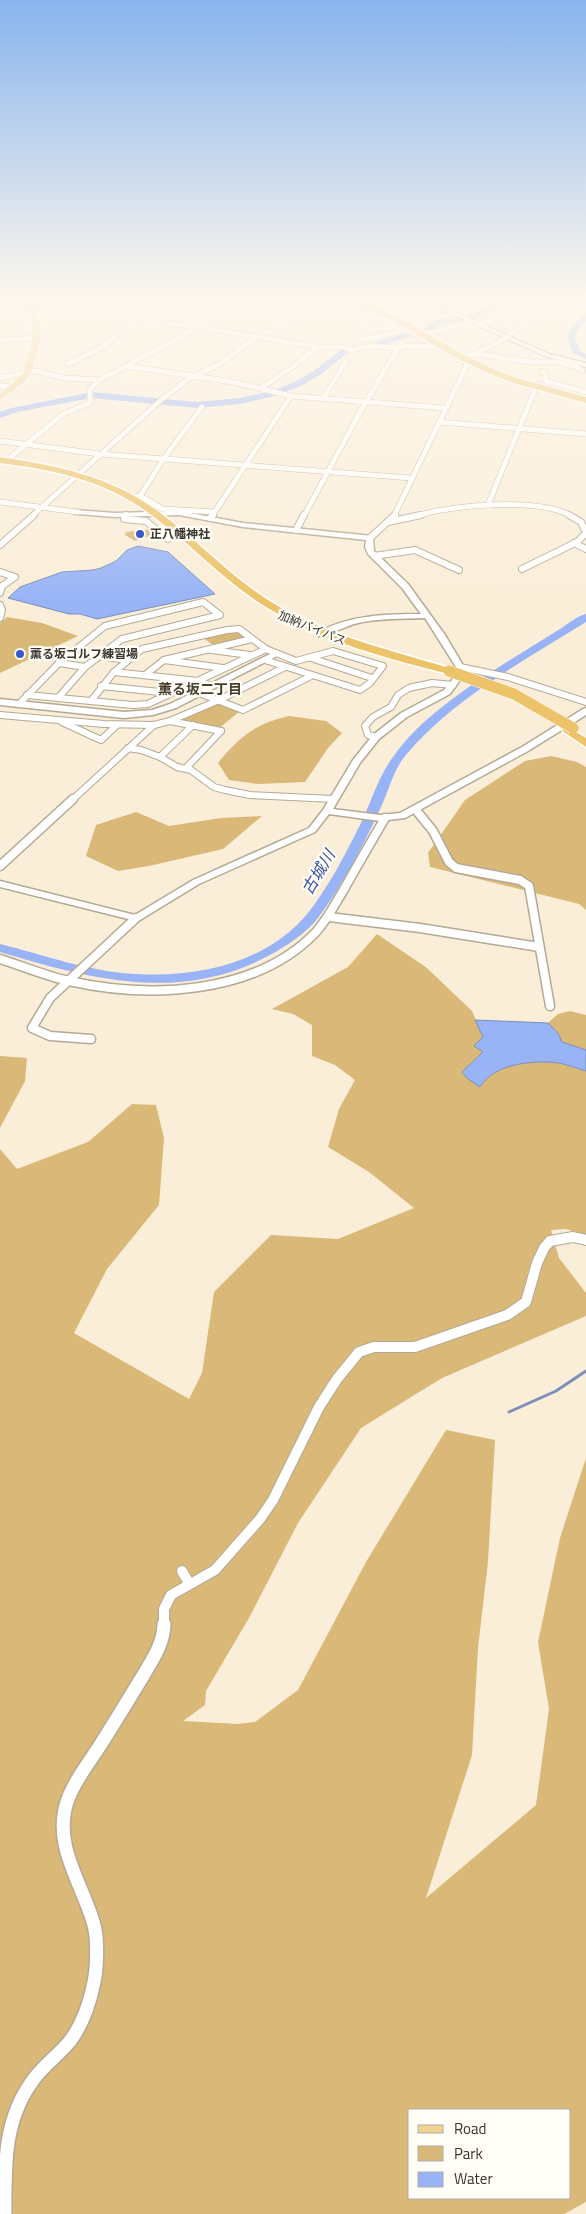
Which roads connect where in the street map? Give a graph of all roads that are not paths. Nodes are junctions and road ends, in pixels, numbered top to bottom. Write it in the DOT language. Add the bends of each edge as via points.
graph roads {
  1 [pos="91,395"];
  2 [pos="167,395"];
  3 [pos="288,395"];
  4 [pos="325,395"];
  5 [pos="372,395"];
  6 [pos="451,395"];
  7 [pos="531,395"];
  8 [pos="291,396"];
  9 [pos="323,399"];
  10 [pos="368,402"];
  11 [pos="202,407"];
  12 [pos="445,408"];
  13 [pos="439,422"];
  14 [pos="519,428"];
  15 [pos="586,434"];
  16 [pos="0,441"];
  17 [pos="25,444"];
  18 [pos="100,454"];
  19 [pos="164,458"];
  20 [pos="2,462"];
  21 [pos="245,465"];
  22 [pos="328,472"];
  23 [pos="75,477"];
  24 [pos="411,478"];
  25 [pos="136,497"];
  26 [pos="0,502"];
  27 [pos="488,505"];
  28 [pos="40,508"];
  29 [pos="78,512"];
  30 [pos="151,513"];
  31 [pos="126,515"];
  32 [pos="212,515"];
  33 [pos="388,522"];
  34 [pos="296,530"];
  35 [pos="370,538"];
  36 [pos="168,539"];
  37 [pos="574,543"];
  38 [pos="0,545"];
  39 [pos="586,550"];
  40 [pos="374,556"];
  41 [pos="522,569"];
  42 [pos="459,570"];
  43 [pos="0,572"];
  44 [pos="0,593"];
  45 [pos="0,605"];
  46 [pos="425,616"];
  47 [pos="0,618"];
  48 [pos="195,620"];
  49 [pos="323,632"];
  50 [pos="210,633"];
  51 [pos="198,636"];
  52 [pos="252,639"];
  53 [pos="214,648"];
  54 [pos="266,649"];
  55 [pos="206,650"];
  56 [pos="278,654"];
  57 [pos="100,656"];
  58 [pos="251,656"];
  59 [pos="311,658"];
  60 [pos="127,660"];
  61 [pos="164,660"];
  62 [pos="266,660"];
  63 [pos="59,662"];
  64 [pos="85,667"];
  65 [pos="285,667"];
  66 [pos="223,668"];
  67 [pos="451,670"];
  68 [pos="486,671"];
  69 [pos="114,672"];
  70 [pos="145,675"];
  71 [pos="311,676"];
  72 [pos="372,678"];
  73 [pos="198,681"];
  74 [pos="453,684"];
  75 [pos="101,686"];
  76 [pos="212,686"];
  77 [pos="172,693"];
  78 [pos="199,693"];
  79 [pos="27,695"];
  80 [pos="58,698"];
  81 [pos="219,700"];
  82 [pos="90,701"];
  83 [pos="0,702"];
  84 [pos="586,702"];
  85 [pos="19,704"];
  86 [pos="586,711"];
  87 [pos="0,715"];
  88 [pos="60,720"];
  89 [pos="170,721"];
  90 [pos="117,725"];
  91 [pos="154,725"];
  92 [pos="193,726"];
  93 [pos="571,729"];
  94 [pos="376,737"];
  95 [pos="586,738"];
  96 [pos="586,744"];
  97 [pos="128,748"];
  98 [pos="160,757"];
  99 [pos="186,768"];
  100 [pos="333,799"];
  101 [pos="416,810"];
  102 [pos="327,811"];
  103 [pos="382,818"];
  104 [pos="0,866"];
  105 [pos="0,884"];
  106 [pos="329,917"];
  107 [pos="136,918"];
  108 [pos="539,947"];
  109 [pos="0,959"];
  110 [pos="71,979"];
  111 [pos="550,1006"];
  112 [pos="92,1039"];
  113 [pos="586,1240"];
  114 [pos="182,1571"];
  115 [pos="189,1583"];
  116 [pos="5,2214"];
  1 -- 17 [label="street" via="90,403 63,414"];
  2 -- 18 [label="street"];
  3 -- 8 [label="street"];
  4 -- 9 [label="street"];
  5 -- 10 [label="street"];
  6 -- 12 [label="street"];
  7 -- 14 [label="street"];
  8 -- 9 [label="street"];
  8 -- 21 [label="street"];
  9 -- 10 [label="street"];
  10 -- 12 [label="street"];
  10 -- 22 [label="street"];
  11 -- 19 [label="street"];
  12 -- 13 [label="street"];
  13 -- 14 [label="street"];
  13 -- 24 [label="street"];
  14 -- 15 [label="street"];
  14 -- 27 [label="street"];
  16 -- 17 [label="street"];
  17 -- 18 [label="street"];
  17 -- 20 [label="street"];
  18 -- 19 [label="street"];
  18 -- 23 [label="street"];
  19 -- 21 [label="street"];
  19 -- 25 [label="street"];
  20 -- 23 [label="highway, 加納バイパス"];
  21 -- 22 [label="street"];
  21 -- 32 [label="street"];
  22 -- 24 [label="street"];
  22 -- 34 [label="street"];
  23 -- 25 [label="highway, 加納バイパス"];
  23 -- 28 [label="street"];
  23 -- 30 [label="highway, 加納バイパス"];
  24 -- 33 [label="street" via="394,516"];
  25 -- 30 [label="highway, 加納バイパス"];
  25 -- 32 [label="street" via="163,509"];
  26 -- 28 [label="street"];
  27 -- 33 [label="street" via="446,508"];
  27 -- 37 [label="street" via="548,508 566,513 582,522 586,529 584,536"];
  28 -- 29 [label="street"];
  28 -- 38 [label="street"];
  29 -- 31 [label="street"];
  30 -- 31 [label="street"];
  30 -- 32 [label="street"];
  30 -- 49 [label="highway, 加納バイパス" via="241,592 278,616"];
  31 -- 36 [label="street" via="124,519 146,521"];
  32 -- 34 [label="street" via="244,525"];
  33 -- 35 [label="street"];
  34 -- 35 [label="street"];
  35 -- 40 [label="street" via="369,547"];
  37 -- 39 [label="street"];
  37 -- 41 [label="street"];
  40 -- 42 [label="street" via="415,550"];
  40 -- 46 [label="street" via="404,586"];
  43 -- 44 [label="street" via="15,577 2,586"];
  45 -- 47 [label="street"];
  46 -- 49 [label="street" via="362,620"];
  46 -- 67 [label="street" via="445,641"];
  48 -- 50 [label="street"];
  48 -- 57 [label="street" via="122,639"];
  48 -- 63 [label="street" via="220,615 203,602 106,626"];
  49 -- 67 [label="highway, 加納バイパス"];
  50 -- 51 [label="street"];
  50 -- 52 [label="street" via="239,629"];
  51 -- 53 [label="street"];
  51 -- 60 [label="street" via="142,649"];
  52 -- 53 [label="street"];
  52 -- 54 [label="street"];
  53 -- 55 [label="street"];
  54 -- 56 [label="street"];
  54 -- 58 [label="street"];
  55 -- 58 [label="street"];
  55 -- 61 [label="street"];
  56 -- 59 [label="street" via="296,661"];
  56 -- 62 [label="street"];
  57 -- 60 [label="street"];
  57 -- 64 [label="street"];
  58 -- 66 [label="street"];
  59 -- 72 [label="street"];
  59 -- 72 [label="street" via="333,651 383,666"];
  60 -- 69 [label="street"];
  61 -- 66 [label="street"];
  61 -- 70 [label="street"];
  62 -- 65 [label="street"];
  62 -- 76 [label="street"];
  63 -- 64 [label="street"];
  63 -- 79 [label="street"];
  64 -- 80 [label="street"];
  65 -- 71 [label="street"];
  65 -- 81 [label="street"];
  66 -- 73 [label="street"];
  67 -- 68 [label="street"];
  67 -- 74 [label="street"];
  67 -- 93 [label="highway, 加納バイパス, bridge"];
  68 -- 84 [label="street"];
  69 -- 70 [label="street"];
  69 -- 75 [label="street"];
  70 -- 73 [label="street"];
  71 -- 72 [label="street" via="360,690"];
  71 -- 81 [label="street" via="243,710"];
  73 -- 76 [label="street"];
  73 -- 77 [label="street"];
  74 -- 94 [label="street" via="447,692 404,715"];
  74 -- 94 [label="street" via="431,683 398,694 392,706 373,716 365,726 368,735"];
  75 -- 77 [label="street"];
  75 -- 82 [label="street"];
  76 -- 78 [label="street"];
  77 -- 82 [label="street" via="148,704"];
  78 -- 81 [label="street"];
  78 -- 85 [label="street" via="165,709 139,714"];
  79 -- 80 [label="street"];
  79 -- 85 [label="street"];
  80 -- 82 [label="street"];
  81 -- 89 [label="street"];
  83 -- 85 [label="street"];
  86 -- 101 [label="street"];
  87 -- 88 [label="street"];
  88 -- 90 [label="street"];
  88 -- 90 [label="street" via="101,740"];
  89 -- 91 [label="street"];
  89 -- 92 [label="street"];
  90 -- 91 [label="street"];
  91 -- 97 [label="street"];
  92 -- 98 [label="street"];
  92 -- 99 [label="street" via="221,731"];
  93 -- 95 [label="highway, 加納バイパス"];
  93 -- 96 [label="highway, 加納バイパス"];
  94 -- 100 [label="street"];
  97 -- 98 [label="street"];
  97 -- 104 [label="street"];
  98 -- 99 [label="street" via="177,767"];
  99 -- 100 [label="street" via="214,787 225,790 250,795"];
  100 -- 102 [label="street"];
  101 -- 103 [label="street" via="402,816"];
  101 -- 108 [label="street" via="434,831 449,862 456,868 527,884"];
  102 -- 103 [label="street"];
  102 -- 107 [label="street" via="312,830 196,882"];
  103 -- 106 [label="street"];
  105 -- 107 [label="street"];
  106 -- 108 [label="street"];
  106 -- 110 [label="street" via="315,934 273,963 238,978 205,986 127,988"];
  107 -- 110 [label="street"];
  108 -- 111 [label="street"];
  109 -- 110 [label="street"];
  110 -- 112 [label="street" via="50,998 32,1028 38,1033"];
  113 -- 115 [label="street" via="573,1237 550,1241 537,1263 526,1302 507,1315 415,1347 374,1347 359,1352 319,1408 273,1500 260,1519 215,1570"];
  114 -- 115 [label="street"];
  115 -- 116 [label="street" via="171,1595 164,1609 164,1635 68,1799 63,1821 64,1848 94,1927 94,1982 70,2040 31,2082 12,2118 5,2162"];
}
